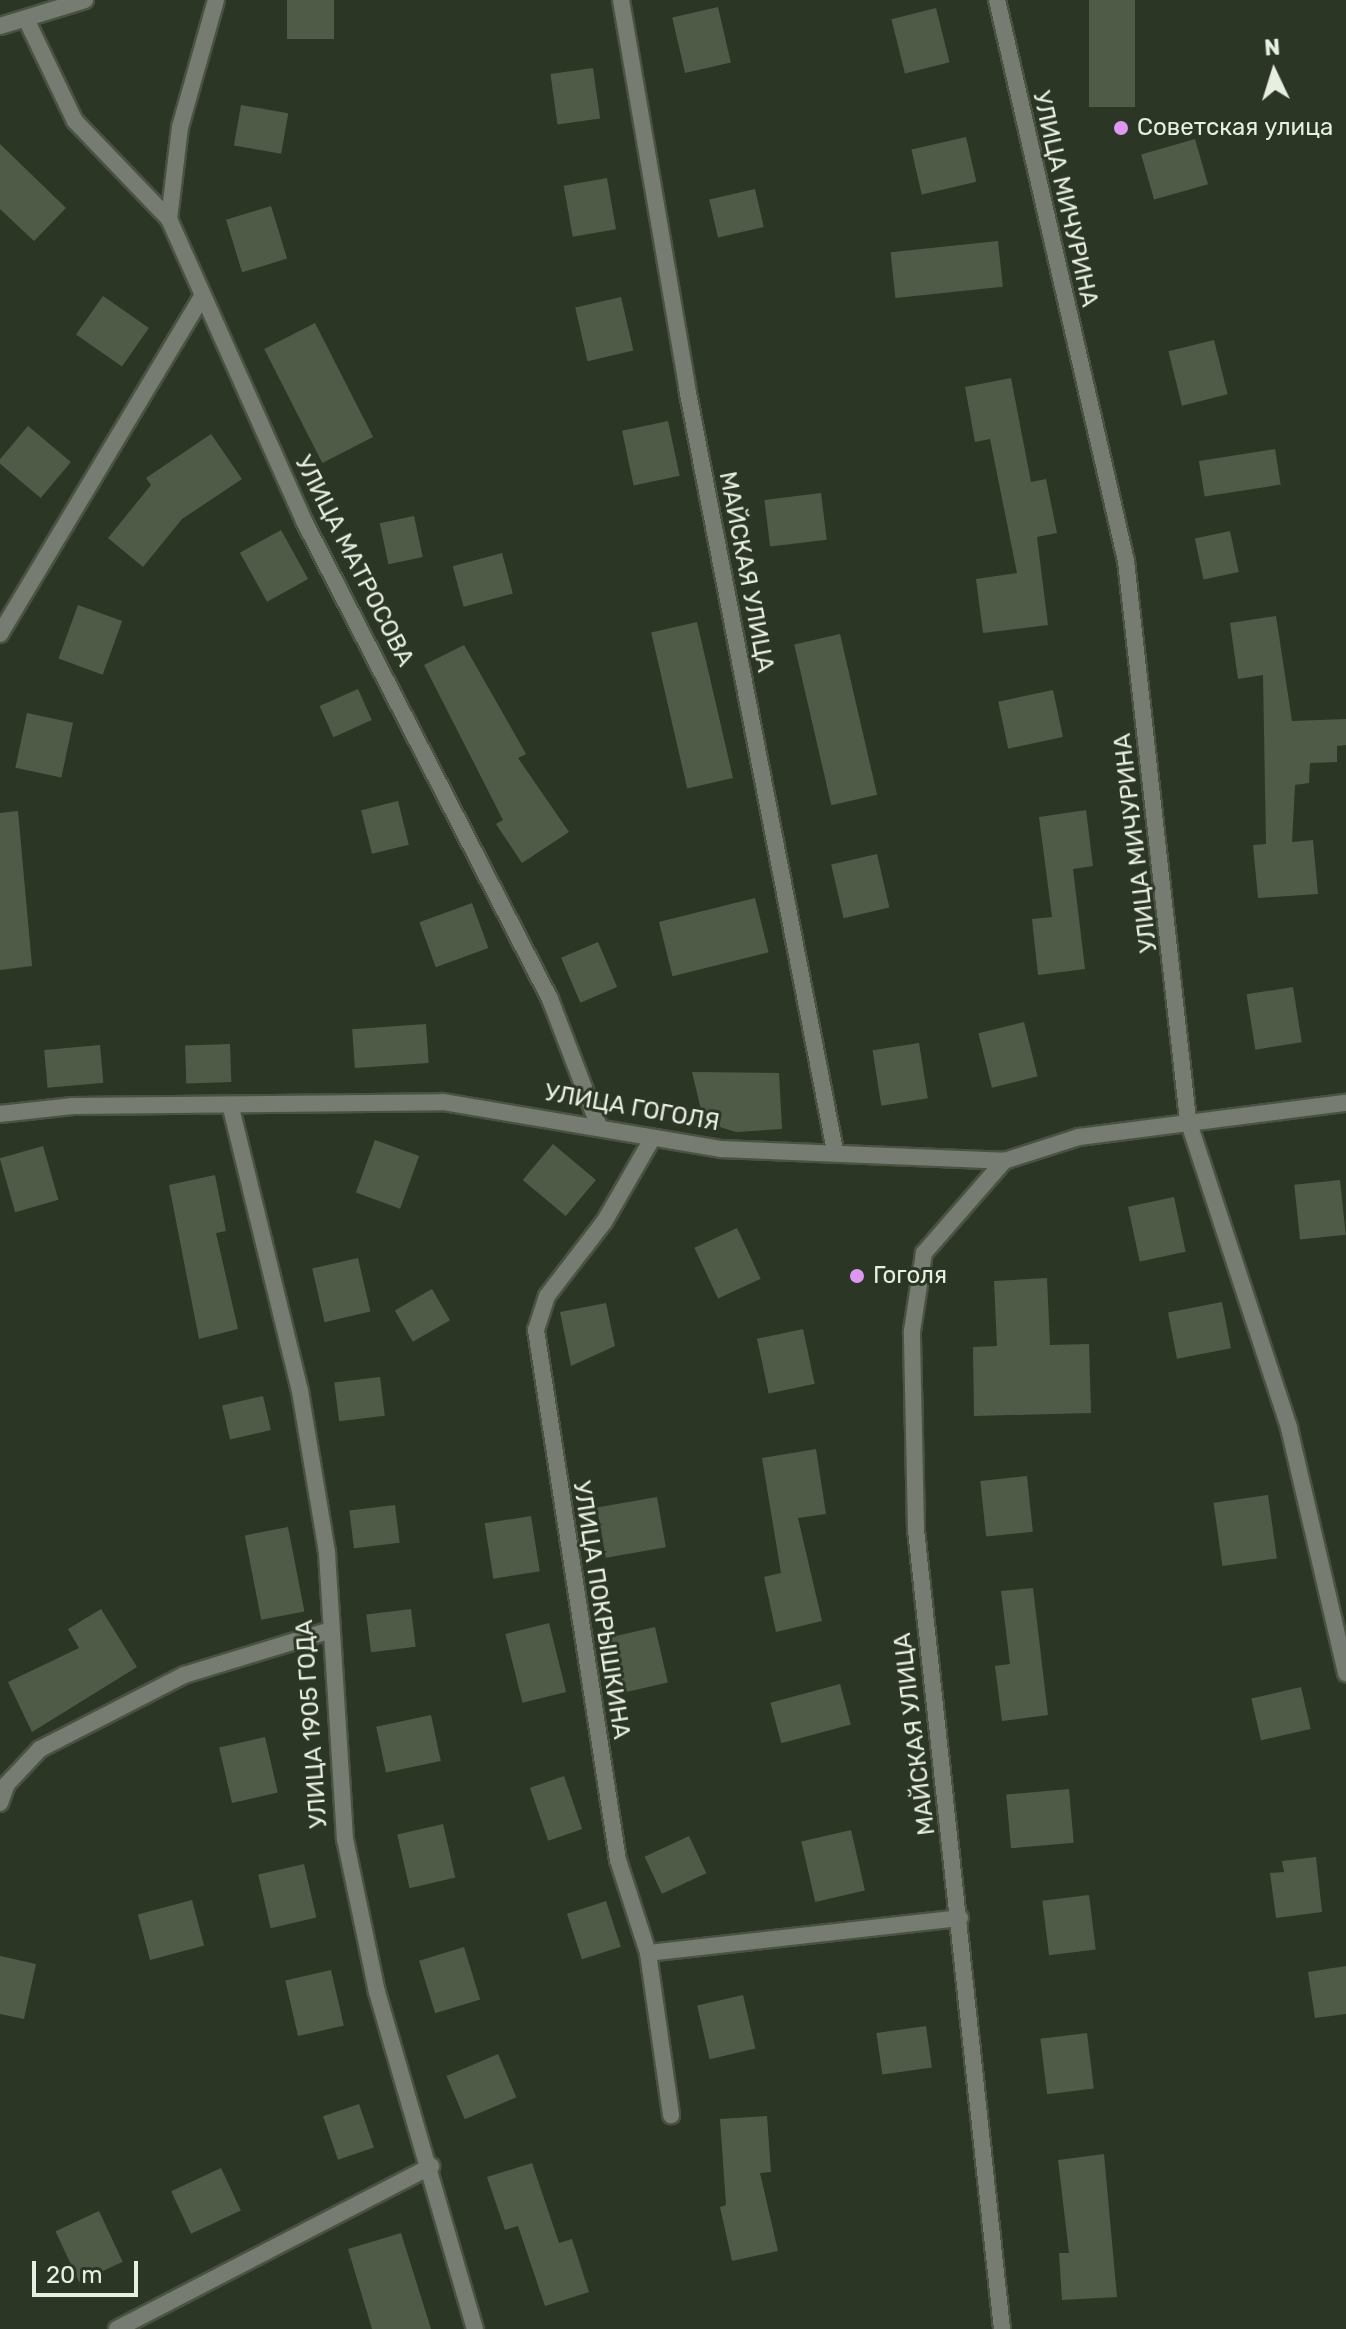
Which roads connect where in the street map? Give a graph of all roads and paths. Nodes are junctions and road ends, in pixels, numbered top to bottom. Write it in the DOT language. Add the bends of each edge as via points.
graph roads {
  1 [pos="85,0"];
  2 [pos="216,0"];
  3 [pos="621,0"];
  4 [pos="997,0"];
  5 [pos="27,21"];
  6 [pos="0,26"];
  7 [pos="169,219"];
  8 [pos="202,296"];
  9 [pos="0,634"];
  10 [pos="1346,1103"];
  11 [pos="231,1108"];
  12 [pos="0,1114"];
  13 [pos="1188,1120"];
  14 [pos="598,1124"];
  15 [pos="652,1139"];
  16 [pos="835,1151"];
  17 [pos="1004,1161"];
  18 [pos="328,1631"];
  19 [pos="1346,1673"];
  20 [pos="0,1803"];
  21 [pos="960,1918"];
  22 [pos="648,1953"];
  23 [pos="671,2115"];
  24 [pos="431,2166"];
  25 [pos="117,2329"];
  26 [pos="475,2329"];
  27 [pos="1002,2329"];
  1 -- 5 [label="street"];
  2 -- 7 [label="street" via="180,127"];
  3 -- 16 [label="street, МАЙСКАЯ УЛИЦА" via="687,388"];
  4 -- 13 [label="street, УЛИЦА МИЧУРИНА" via="1126,561"];
  5 -- 6 [label="street"];
  5 -- 7 [label="street" via="75,121"];
  7 -- 8 [label="street, УЛИЦА МАТРОСОВА"];
  8 -- 9 [label="street"];
  8 -- 14 [label="street, УЛИЦА МАТРОСОВА" via="304,521 550,999"];
  10 -- 13 [label="street, УЛИЦА ГОГОЛЯ"];
  11 -- 12 [label="street, УЛИЦА ГОГОЛЯ" via="73,1106"];
  11 -- 14 [label="street, УЛИЦА ГОГОЛЯ" via="443,1102"];
  11 -- 18 [label="street, УЛИЦА 1905 ГОДА" via="300,1391 327,1553"];
  13 -- 17 [label="street, УЛИЦА ГОГОЛЯ" via="1079,1137"];
  13 -- 19 [label="street, УЛИЦА МИЧУРИНА" via="1289,1428"];
  14 -- 15 [label="street, УЛИЦА ГОГОЛЯ"];
  15 -- 16 [label="street, УЛИЦА ГОГОЛЯ"];
  15 -- 22 [label="street, УЛИЦА ПОКРЫШКИНА" via="604,1222 547,1296 536,1330 618,1860"];
  16 -- 17 [label="street, УЛИЦА ГОГОЛЯ"];
  17 -- 21 [label="street, МАЙСКАЯ УЛИЦА" via="924,1253 912,1331 916,1529"];
  18 -- 20 [label="street" via="184,1675 40,1749 7,1784"];
  18 -- 24 [label="street, УЛИЦА 1905 ГОДА" via="345,1839 377,1992"];
  21 -- 22 [label="street"];
  21 -- 27 [label="street, МАЙСКАЯ УЛИЦА"];
  22 -- 23 [label="street, УЛИЦА ПОКРЫШКИНА"];
  24 -- 25 [label="street"];
  24 -- 26 [label="street, УЛИЦА 1905 ГОДА"];
}
